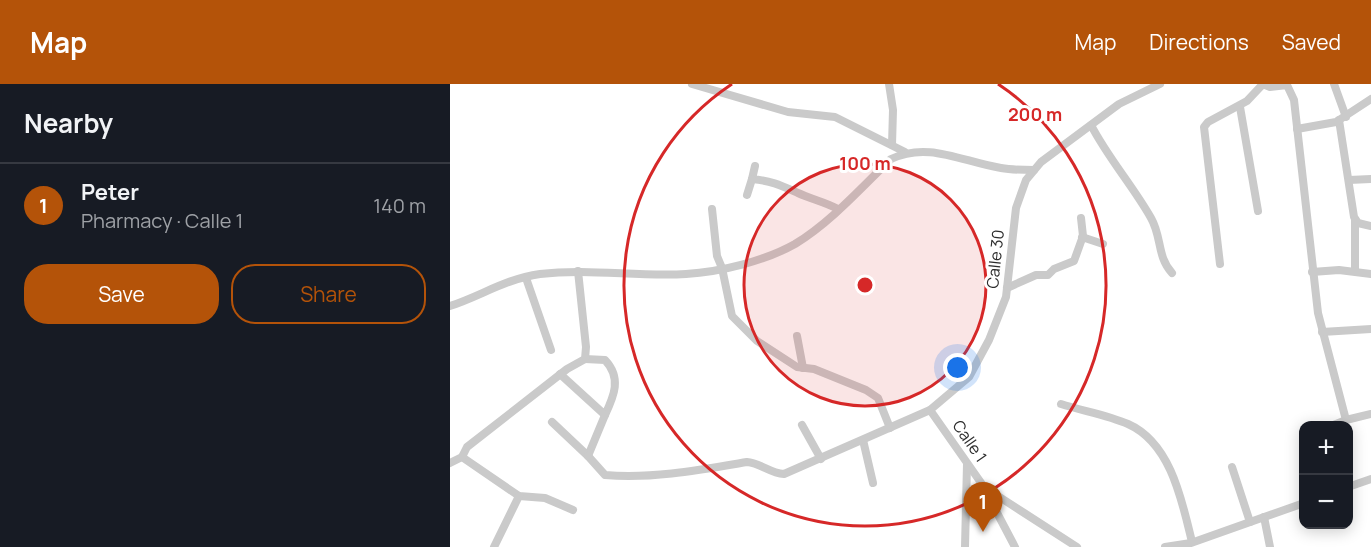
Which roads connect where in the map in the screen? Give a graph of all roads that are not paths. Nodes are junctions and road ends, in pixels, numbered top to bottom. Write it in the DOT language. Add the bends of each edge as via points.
graph roads {
  1 [pos="692,84"];
  2 [pos="889,84"];
  3 [pos="1160,84"];
  4 [pos="1263,84"];
  5 [pos="1334,84"];
  6 [pos="1289,85"];
  7 [pos="1146,87"];
  8 [pos="1371,99"];
  9 [pos="1240,106"];
  10 [pos="1342,119"];
  11 [pos="1091,125"];
  12 [pos="1297,129"];
  13 [pos="892,145"];
  14 [pos="905,152"];
  15 [pos="755,166"];
  16 [pos="1034,170"];
  17 [pos="752,178"];
  18 [pos="1371,179"];
  19 [pos="1349,180"];
  20 [pos="747,195"];
  21 [pos="712,209"];
  22 [pos="838,209"];
  23 [pos="1258,211"];
  24 [pos="1081,218"];
  25 [pos="1355,220"];
  26 [pos="1371,226"];
  27 [pos="1082,237"];
  28 [pos="1103,244"];
  29 [pos="1220,264"];
  30 [pos="722,268"];
  31 [pos="578,271"];
  32 [pos="1355,271"];
  33 [pos="1312,272"];
  34 [pos="1172,273"];
  35 [pos="1371,274"];
  36 [pos="526,278"];
  37 [pos="1007,288"];
  38 [pos="450,306"];
  39 [pos="1371,328"];
  40 [pos="1322,332"];
  41 [pos="797,336"];
  42 [pos="551,350"];
  43 [pos="585,359"];
  44 [pos="803,368"];
  45 [pos="560,374"];
  46 [pos="1061,404"];
  47 [pos="930,410"];
  48 [pos="1371,414"];
  49 [pos="605,415"];
  50 [pos="1346,420"];
  51 [pos="552,422"];
  52 [pos="802,425"];
  53 [pos="890,428"];
  54 [pos="863,440"];
  55 [pos="588,456"];
  56 [pos="462,457"];
  57 [pos="821,459"];
  58 [pos="450,463"];
  59 [pos="967,463"];
  60 [pos="1232,467"];
  61 [pos="1371,478"];
  62 [pos="873,483"];
  63 [pos="1353,485"];
  64 [pos="984,487"];
  65 [pos="519,495"];
  66 [pos="1299,505"];
  67 [pos="573,510"];
  68 [pos="1264,517"];
  69 [pos="1250,522"];
  70 [pos="1192,544"];
  71 [pos="494,547"];
  72 [pos="965,547"];
  73 [pos="1015,547"];
  74 [pos="1077,547"];
  75 [pos="1165,547"];
  76 [pos="1270,547"];
  1 -- 13 [label="street" via="788,112 835,117"];
  2 -- 13 [label="street"];
  3 -- 7 [label="street, Calle 30"];
  4 -- 6 [label="street"];
  4 -- 9 [label="street"];
  5 -- 10 [label="street"];
  6 -- 12 [label="street"];
  7 -- 11 [label="street, Calle 30"];
  8 -- 10 [label="street"];
  9 -- 23 [label="street"];
  9 -- 29 [label="street" via="1204,127"];
  10 -- 12 [label="street"];
  10 -- 19 [label="street"];
  11 -- 16 [label="street, Calle 30"];
  11 -- 34 [label="street" via="1106,154 1151,218 1160,255"];
  12 -- 33 [label="street"];
  13 -- 14 [label="street"];
  14 -- 16 [label="street" via="939,153 1002,168"];
  14 -- 22 [label="street" via="891,159"];
  15 -- 17 [label="street"];
  16 -- 37 [label="street, Calle 30" via="1016,208"];
  17 -- 20 [label="street"];
  17 -- 22 [label="street" via="778,182"];
  18 -- 19 [label="street"];
  19 -- 25 [label="street"];
  21 -- 30 [label="street"];
  22 -- 30 [label="street" via="795,244"];
  24 -- 27 [label="street"];
  25 -- 26 [label="street"];
  25 -- 32 [label="street"];
  27 -- 28 [label="street"];
  27 -- 37 [label="street" via="1074,261 1048,275 1036,275"];
  30 -- 31 [label="street" via="687,274"];
  30 -- 44 [label="street" via="732,316 757,341"];
  31 -- 36 [label="street"];
  31 -- 43 [label="street"];
  32 -- 33 [label="street"];
  32 -- 35 [label="street"];
  33 -- 40 [label="street"];
  36 -- 38 [label="street" via="494,286"];
  36 -- 42 [label="street"];
  37 -- 47 [label="street, Calle 30" via="990,340 975,368"];
  39 -- 40 [label="street"];
  40 -- 50 [label="street"];
  41 -- 44 [label="street"];
  43 -- 45 [label="street"];
  43 -- 49 [label="street" via="605,360 616,378"];
  44 -- 53 [label="street" via="827,374 878,398"];
  45 -- 49 [label="street"];
  45 -- 56 [label="street" via="467,447"];
  46 -- 70 [label="street" via="1126,423 1153,442 1179,491"];
  47 -- 53 [label="street, Calle 30"];
  47 -- 59 [label="street, Calle 1"];
  48 -- 50 [label="street"];
  49 -- 55 [label="street"];
  51 -- 55 [label="street"];
  52 -- 57 [label="street"];
  53 -- 54 [label="street, Calle 30"];
  54 -- 57 [label="street, Calle 30"];
  54 -- 62 [label="street"];
  55 -- 57 [label="street, Calle 30" via="605,475 634,476 747,462 784,474"];
  56 -- 58 [label="street"];
  56 -- 65 [label="street"];
  59 -- 64 [label="street, Calle 1"];
  59 -- 72 [label="street"];
  60 -- 69 [label="street"];
  61 -- 63 [label="street"];
  64 -- 73 [label="street"];
  64 -- 74 [label="street, Calle 1"];
  65 -- 67 [label="street" via="545,498"];
  65 -- 71 [label="street"];
  66 -- 68 [label="street"];
  68 -- 69 [label="street"];
  68 -- 76 [label="street"];
  69 -- 70 [label="street"];
  70 -- 75 [label="street"];
}
